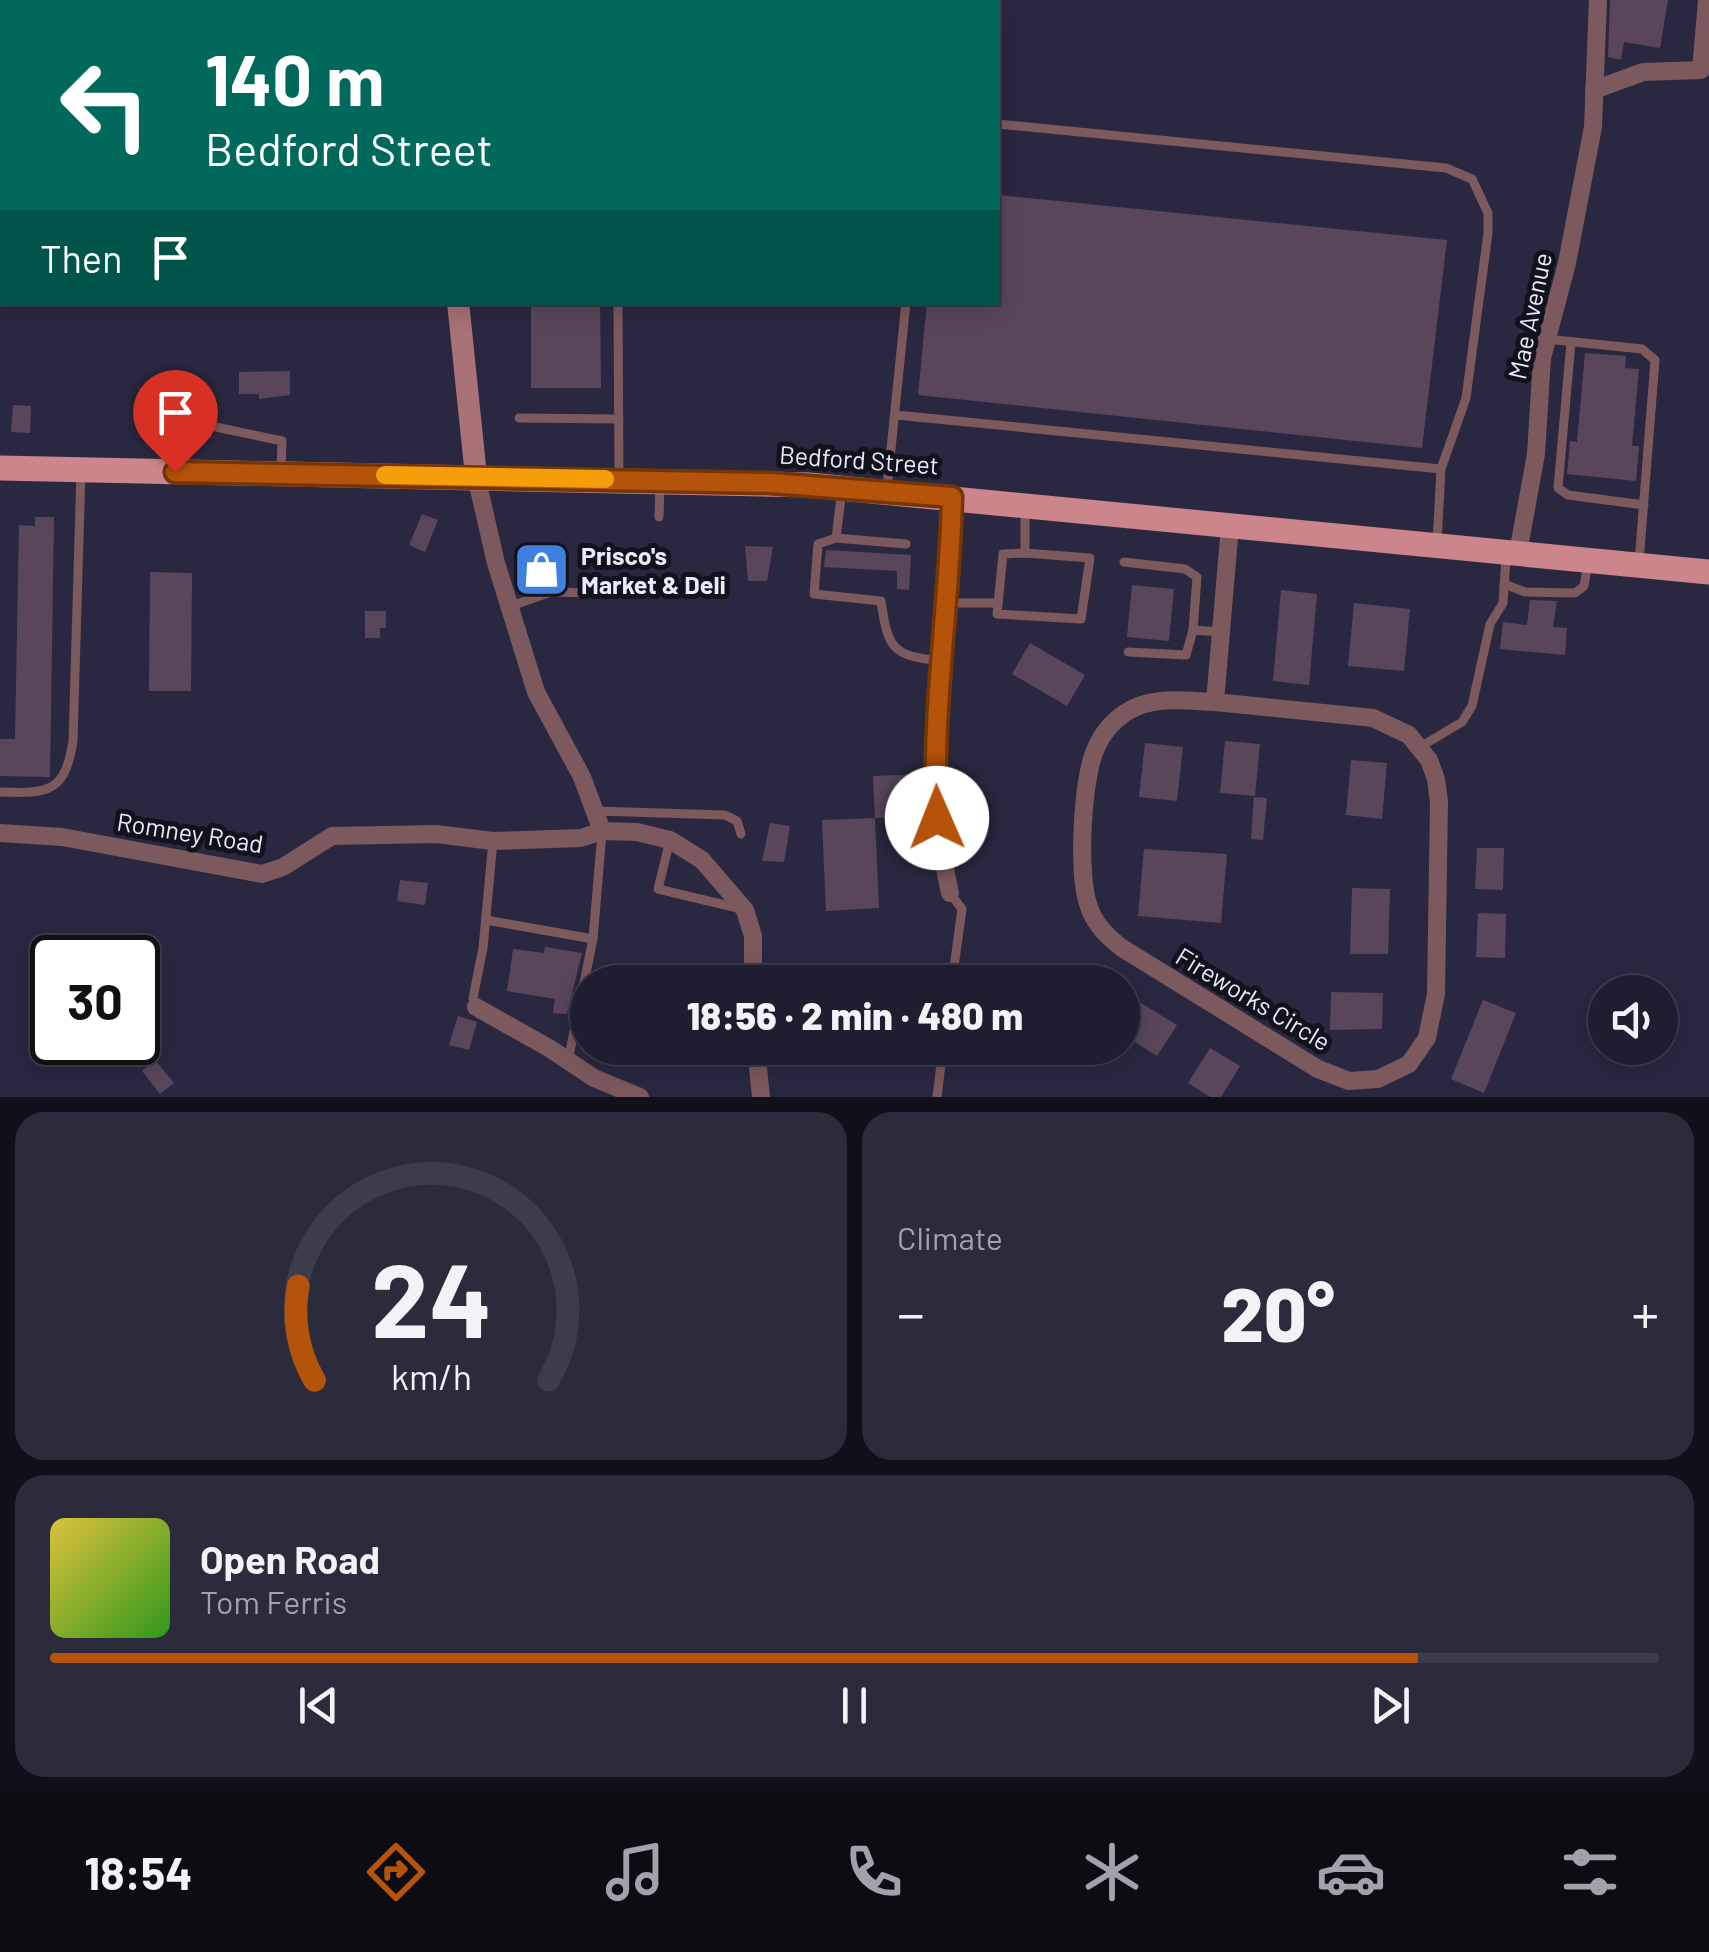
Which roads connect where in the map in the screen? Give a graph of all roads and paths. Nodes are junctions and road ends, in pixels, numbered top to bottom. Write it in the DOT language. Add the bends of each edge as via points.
graph roads {
  1 [pos="1598,0"];
  2 [pos="1707,0"];
  3 [pos="1705,71"];
  4 [pos="1594,90"];
  5 [pos="1000,124"];
  6 [pos="458,305"];
  7 [pos="618,305"];
  8 [pos="906,305"];
  9 [pos="1546,339"];
  10 [pos="1571,342"];
  11 [pos="896,414"];
  12 [pos="518,418"];
  13 [pos="618,419"];
  14 [pos="0,468"];
  15 [pos="1442,469"];
  16 [pos="81,470"];
  17 [pos="175,472"];
  18 [pos="280,473"];
  19 [pos="476,476"];
  20 [pos="619,479"];
  21 [pos="660,480"];
  22 [pos="0,484"];
  23 [pos="842,488"];
  24 [pos="887,491"];
  25 [pos="952,497"];
  26 [pos="1025,504"];
  27 [pos="1644,505"];
  28 [pos="659,517"];
  29 [pos="1230,526"];
  30 [pos="836,538"];
  31 [pos="906,544"];
  32 [pos="1437,545"];
  33 [pos="1512,552"];
  34 [pos="1025,553"];
  35 [pos="1589,559"];
  36 [pos="1124,562"];
  37 [pos="1639,564"];
  38 [pos="1709,572"];
  39 [pos="1504,584"];
  40 [pos="635,594"];
  41 [pos="998,602"];
  42 [pos="948,604"];
  43 [pos="511,606"];
  44 [pos="1193,630"];
  45 [pos="1221,632"];
  46 [pos="1128,652"];
  47 [pos="943,662"];
  48 [pos="1215,702"];
  49 [pos="1420,746"];
  50 [pos="0,792"];
  51 [pos="596,811"];
  52 [pos="602,831"];
  53 [pos="0,833"];
  54 [pos="741,834"];
  55 [pos="670,840"];
  56 [pos="493,841"];
  57 [pos="950,893"];
  58 [pos="745,910"];
  59 [pos="486,920"];
  60 [pos="593,939"];
  61 [pos="752,965"];
  62 [pos="954,965"];
  63 [pos="476,1007"];
  64 [pos="568,1061"];
  65 [pos="757,1065"];
  66 [pos="942,1065"];
  67 [pos="640,1097"];
  68 [pos="760,1097"];
  69 [pos="937,1097"];
  1 -- 4 [label="street, Mae Avenue"];
  2 -- 3 [label="street"];
  3 -- 4 [label="street" via="1643,72"];
  4 -- 9 [label="street, Mae Avenue" via="1573,230"];
  5 -- 15 [label="lane" via="1446,168 1472,179 1488,213 1488,233 1466,398"];
  6 -- 19 [label="street"];
  7 -- 13 [label="lane"];
  8 -- 11 [label="lane"];
  9 -- 10 [label="lane"];
  9 -- 33 [label="street, Mae Avenue" via="1536,454"];
  10 -- 27 [label="lane" via="1642,349 1655,360"];
  10 -- 27 [label="lane" via="1558,488"];
  11 -- 15 [label="lane"];
  11 -- 24 [label="lane"];
  12 -- 13 [label="lane"];
  13 -- 20 [label="lane"];
  14 -- 16 [label="main road, Bedford Street"];
  14 -- 22 [label="lane"];
  15 -- 32 [label="lane"];
  16 -- 17 [label="main road, Bedford Street"];
  16 -- 50 [label="lane" via="70,766 52,790"];
  17 -- 18 [label="main road, Bedford Street"];
  17 -- 18 [label="lane" via="190,432 211,426 282,440"];
  18 -- 19 [label="main road, Bedford Street"];
  19 -- 20 [label="main road, Bedford Street"];
  19 -- 43 [label="street"];
  20 -- 21 [label="main road, Bedford Street"];
  21 -- 23 [label="main road, Bedford Street"];
  21 -- 28 [label="lane"];
  23 -- 24 [label="main road, Bedford Street"];
  23 -- 30 [label="lane"];
  24 -- 25 [label="main road, Bedford Street"];
  25 -- 26 [label="main road, Bedford Street"];
  25 -- 42 [label="street"];
  26 -- 29 [label="main road, Bedford Street"];
  26 -- 34 [label="lane"];
  27 -- 37 [label="lane"];
  29 -- 32 [label="main road, Bedford Street"];
  29 -- 45 [label="street"];
  30 -- 31 [label="lane"];
  30 -- 47 [label="lane" via="818,544 814,594 880,601 890,644 900,654"];
  32 -- 33 [label="main road, Bedford Street"];
  33 -- 35 [label="main road, Bedford Street"];
  33 -- 39 [label="lane"];
  34 -- 41 [label="lane" via="1004,554"];
  34 -- 41 [label="lane" via="1090,558 1081,619 997,614"];
  35 -- 37 [label="main road, Bedford Street"];
  35 -- 39 [label="lane" via="1584,586 1575,593 1525,592"];
  36 -- 44 [label="lane" via="1185,569 1197,577"];
  37 -- 38 [label="main road, Bedford Street"];
  39 -- 49 [label="lane" via="1472,706 1462,722"];
  40 -- 43 [label="lane" via="551,592"];
  41 -- 42 [label="lane"];
  42 -- 47 [label="street"];
  43 -- 51 [label="street" via="536,692"];
  44 -- 45 [label="lane"];
  44 -- 46 [label="lane" via="1186,655"];
  45 -- 48 [label="street"];
  47 -- 57 [label="street" via="936,791"];
  48 -- 49 [label="street, Fireworks Circle" via="1373,718"];
  48 -- 49 [label="street, Fireworks Circle" via="1141,704 1107,729 1096,747 1087,784 1084,872 1090,909 1122,948 1318,1069 1349,1081 1378,1079 1409,1064 1434,1017 1439,802"];
  51 -- 52 [label="street"];
  51 -- 54 [label="lane" via="725,815 737,821"];
  52 -- 55 [label="street, Romney Road"];
  52 -- 56 [label="street, Romney Road" via="582,838"];
  52 -- 60 [label="lane"];
  53 -- 56 [label="street, Romney Road" via="62,837 262,874 332,836 436,834"];
  55 -- 58 [label="street, Romney Road" via="702,860"];
  55 -- 58 [label="lane" via="658,889"];
  56 -- 59 [label="lane"];
  57 -- 62 [label="lane" via="962,909"];
  58 -- 61 [label="street"];
  59 -- 60 [label="lane"];
  59 -- 63 [label="lane"];
  60 -- 64 [label="lane"];
  63 -- 64 [label="street"];
  64 -- 67 [label="street"];
  65 -- 68 [label="street"];
  66 -- 69 [label="lane"];
}
